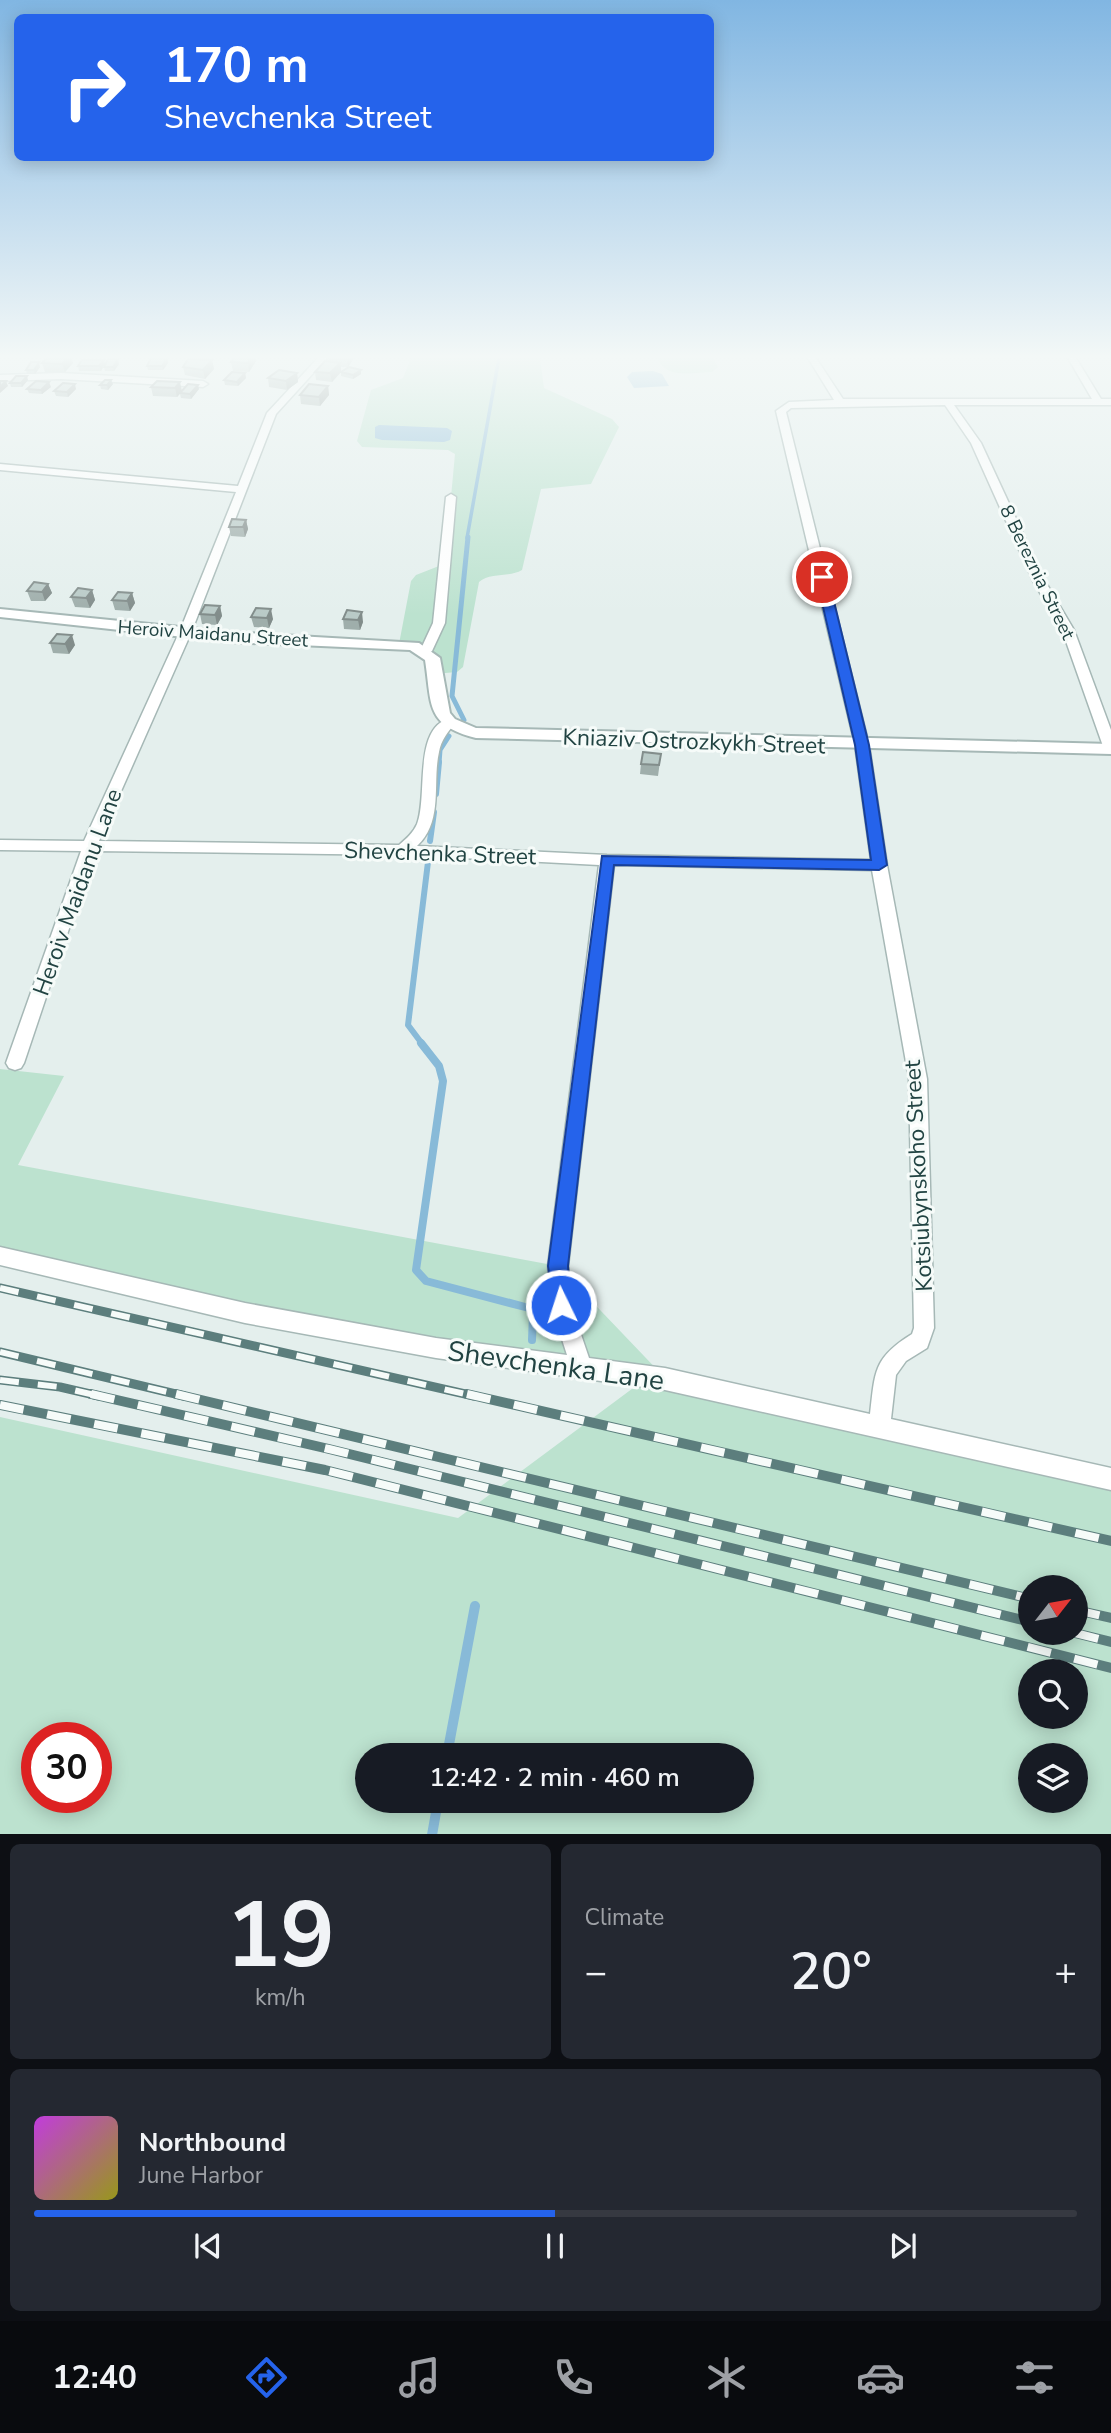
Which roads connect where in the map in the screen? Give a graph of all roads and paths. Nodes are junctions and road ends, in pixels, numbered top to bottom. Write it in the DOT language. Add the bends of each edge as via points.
graph roads {
  1 [pos="259,444"];
  2 [pos="789,444"];
  3 [pos="976,444"];
  4 [pos="0,467"];
  5 [pos="240,489"];
  6 [pos="452,497"];
  7 [pos="0,613"];
  8 [pos="185,633"];
  9 [pos="426,651"];
  10 [pos="448,723"];
  11 [pos="862,745"];
  12 [pos="1111,749"];
  13 [pos="0,845"];
  14 [pos="91,848"];
  15 [pos="403,850"];
  16 [pos="607,860"];
  17 [pos="879,865"];
  18 [pos="15,1063"];
  19 [pos="0,1256"];
  20 [pos="581,1366"];
  21 [pos="879,1426"];
  22 [pos="1111,1479"];
  1 -- 5 [label="street, Heroiv Maidanu Lane"];
  2 -- 11 [label="street, Kotsiubynskoho Street"];
  3 -- 12 [label="street, 8 Bereznia Street" via="1039,581 1068,630"];
  4 -- 5 [label="street"];
  5 -- 8 [label="street, Heroiv Maidanu Lane"];
  6 -- 9 [label="street" via="439,623"];
  7 -- 8 [label="street, Heroiv Maidanu Street"];
  8 -- 9 [label="street, Heroiv Maidanu Street" via="399,644"];
  8 -- 14 [label="street, Heroiv Maidanu Lane"];
  9 -- 10 [label="street" via="434,668 438,709"];
  10 -- 11 [label="street, Kniaziv Ostrozkykh Street" via="467,731 511,736"];
  10 -- 15 [label="street" via="435,737 424,828 416,842"];
  11 -- 12 [label="street, Kniaziv Ostrozkykh Street"];
  11 -- 17 [label="street, Kotsiubynskoho Street"];
  13 -- 14 [label="street, Shevchenka Street"];
  14 -- 15 [label="street, Shevchenka Street"];
  14 -- 18 [label="street, Heroiv Maidanu Lane"];
  15 -- 16 [label="street, Shevchenka Street"];
  16 -- 17 [label="street, Shevchenka Street"];
  16 -- 20 [label="street" via="558,1266 561,1305"];
  17 -- 21 [label="street, Kotsiubynskoho Street" via="918,1079 924,1328 920,1341 899,1354 886,1371"];
  19 -- 20 [label="street, Shevchenka Lane" via="245,1312 436,1348"];
  20 -- 21 [label="street, Shevchenka Lane" via="665,1379"];
  21 -- 22 [label="street, Shevchenka Lane"];
}
